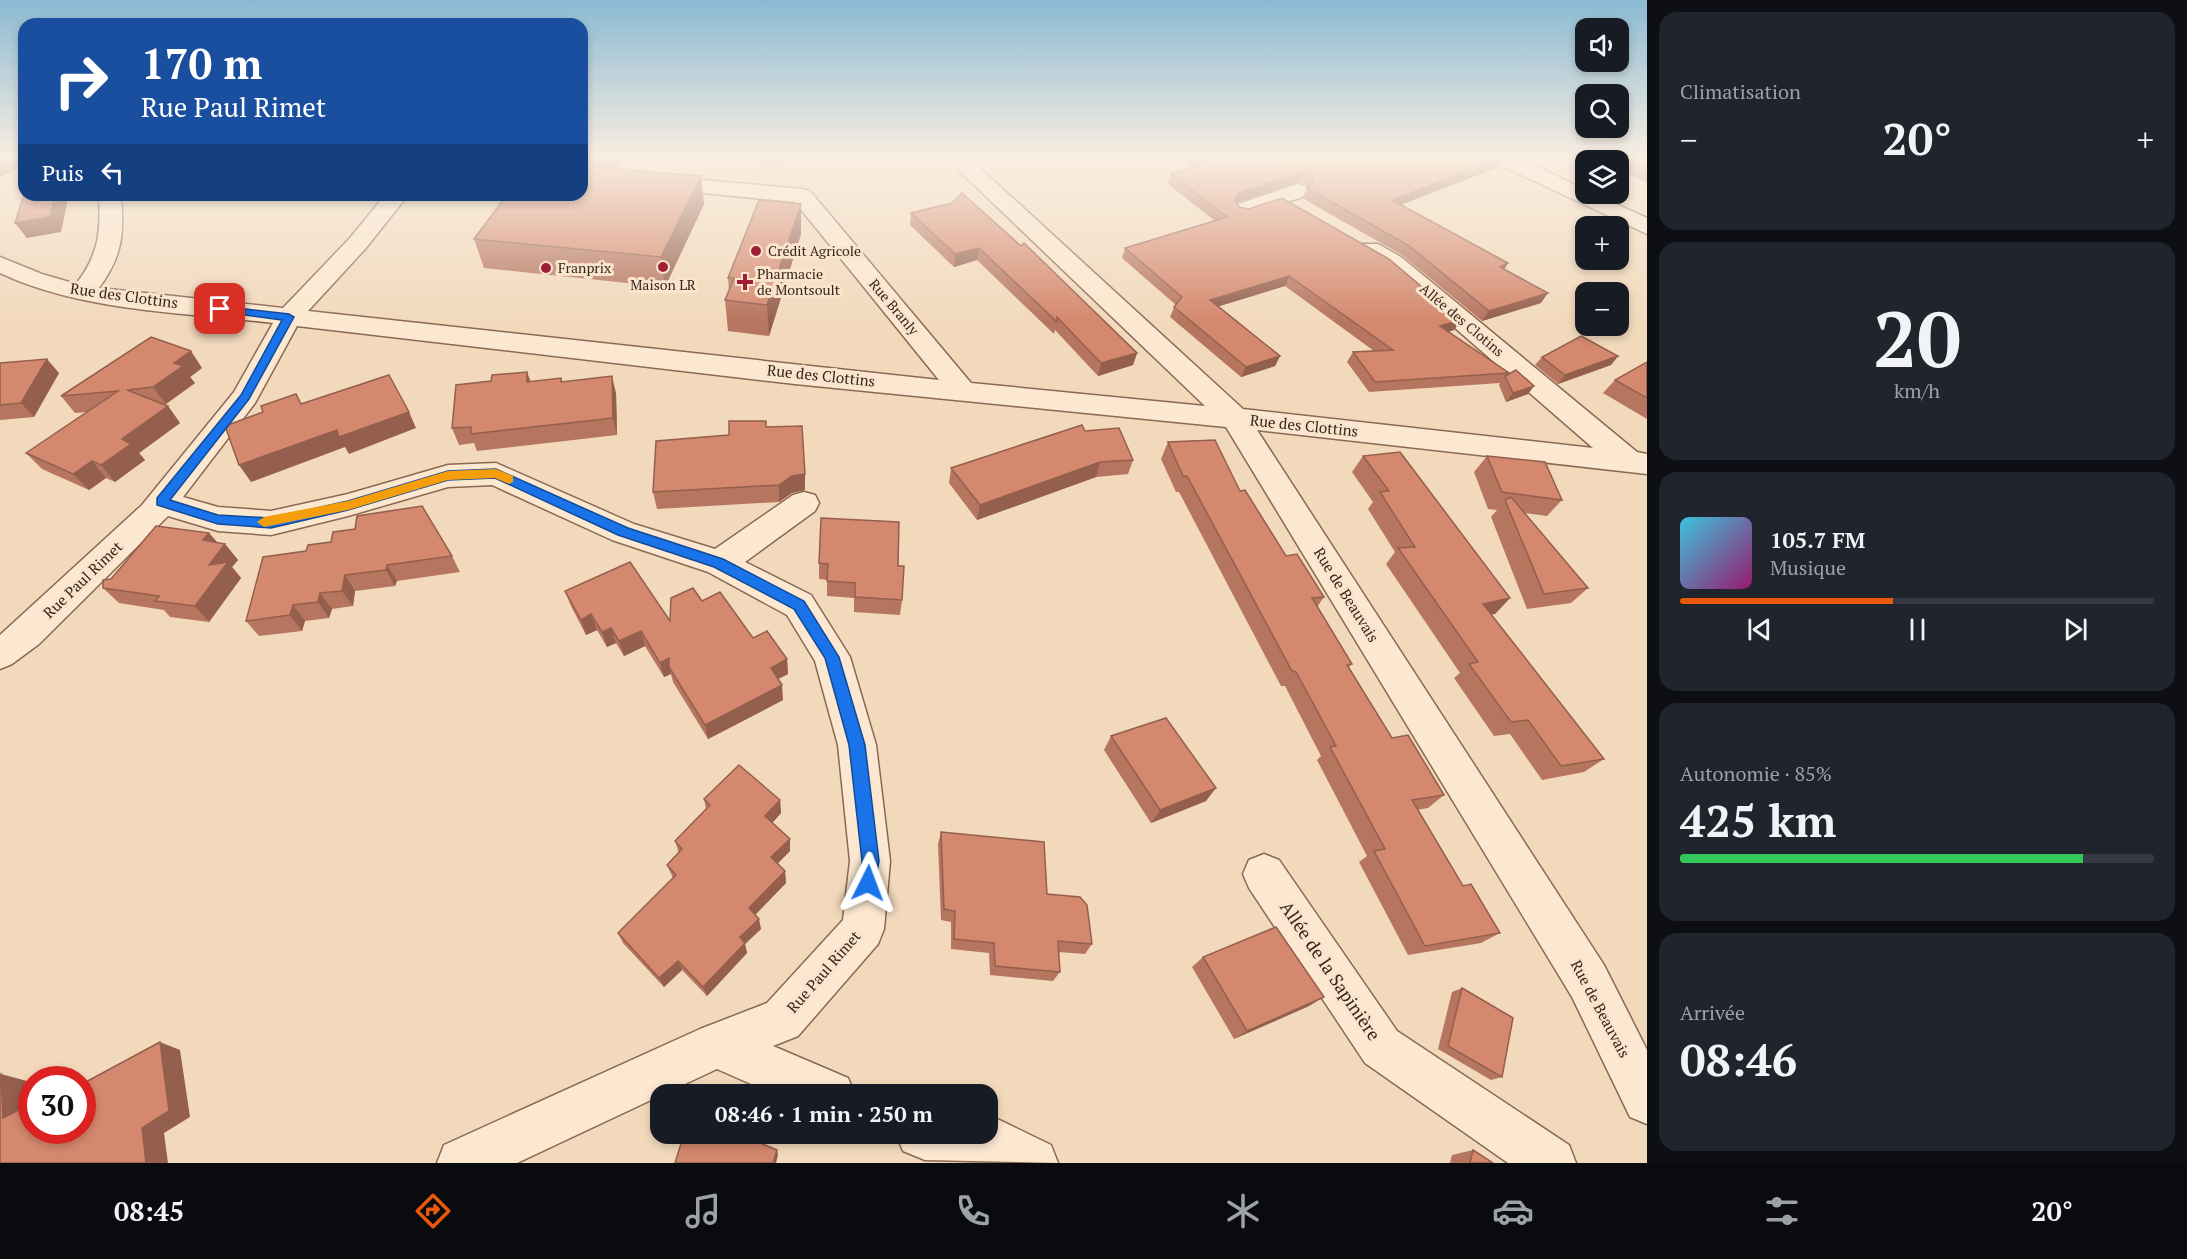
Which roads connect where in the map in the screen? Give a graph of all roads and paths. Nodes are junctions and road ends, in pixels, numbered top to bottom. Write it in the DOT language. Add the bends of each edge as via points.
graph roads {
  1 [pos="111,213"];
  2 [pos="382,213"];
  3 [pos="816,213"];
  4 [pos="1015,213"];
  5 [pos="1618,213"];
  6 [pos="1647,227"];
  7 [pos="1352,239"];
  8 [pos="0,264"];
  9 [pos="82,293"];
  10 [pos="289,317"];
  11 [pos="962,390"];
  12 [pos="1235,418"];
  13 [pos="1638,464"];
  14 [pos="161,502"];
  15 [pos="804,503"];
  16 [pos="719,563"];
  17 [pos="0,654"];
  18 [pos="1264,874"];
  19 [pos="716,1045"];
  20 [pos="806,1084"];
  21 [pos="1647,1100"];
  22 [pos="996,1144"];
  23 [pos="462,1163"];
  24 [pos="1033,1163"];
  25 [pos="1551,1163"];
  1 -- 9 [label="street" via="113,238 102,269"];
  2 -- 10 [label="street, Rue Paul Rimet"];
  3 -- 11 [label="street, Rue Branly"];
  4 -- 12 [label="street, Rue de Beauvais"];
  5 -- 6 [label="street"];
  7 -- 13 [label="street, Allée des Clotins" via="1393,262"];
  8 -- 9 [label="street, Rue des Clottins" via="33,279"];
  9 -- 10 [label="street, Rue des Clottins"];
  10 -- 11 [label="street, Rue des Clottins" via="795,375"];
  10 -- 14 [label="street, Rue Paul Rimet" via="245,397"];
  11 -- 12 [label="street, Rue des Clottins"];
  12 -- 13 [label="street, Rue des Clottins"];
  12 -- 21 [label="street, Rue de Beauvais" via="1588,981"];
  14 -- 16 [label="street, Rue Paul Rimet" via="218,519 271,523 448,476 496,474 623,532"];
  14 -- 17 [label="street, Rue Paul Rimet" via="27,634"];
  15 -- 16 [label="street"];
  16 -- 19 [label="street, Rue Paul Rimet" via="799,605 832,657 857,745 870,861 863,929 782,1020"];
  18 -- 25 [label="street, Allée de la Sapinière" via="1381,1047"];
  19 -- 20 [label="street"];
  19 -- 23 [label="street, Rue Paul Rimet"];
  22 -- 24 [label="street"];
}
